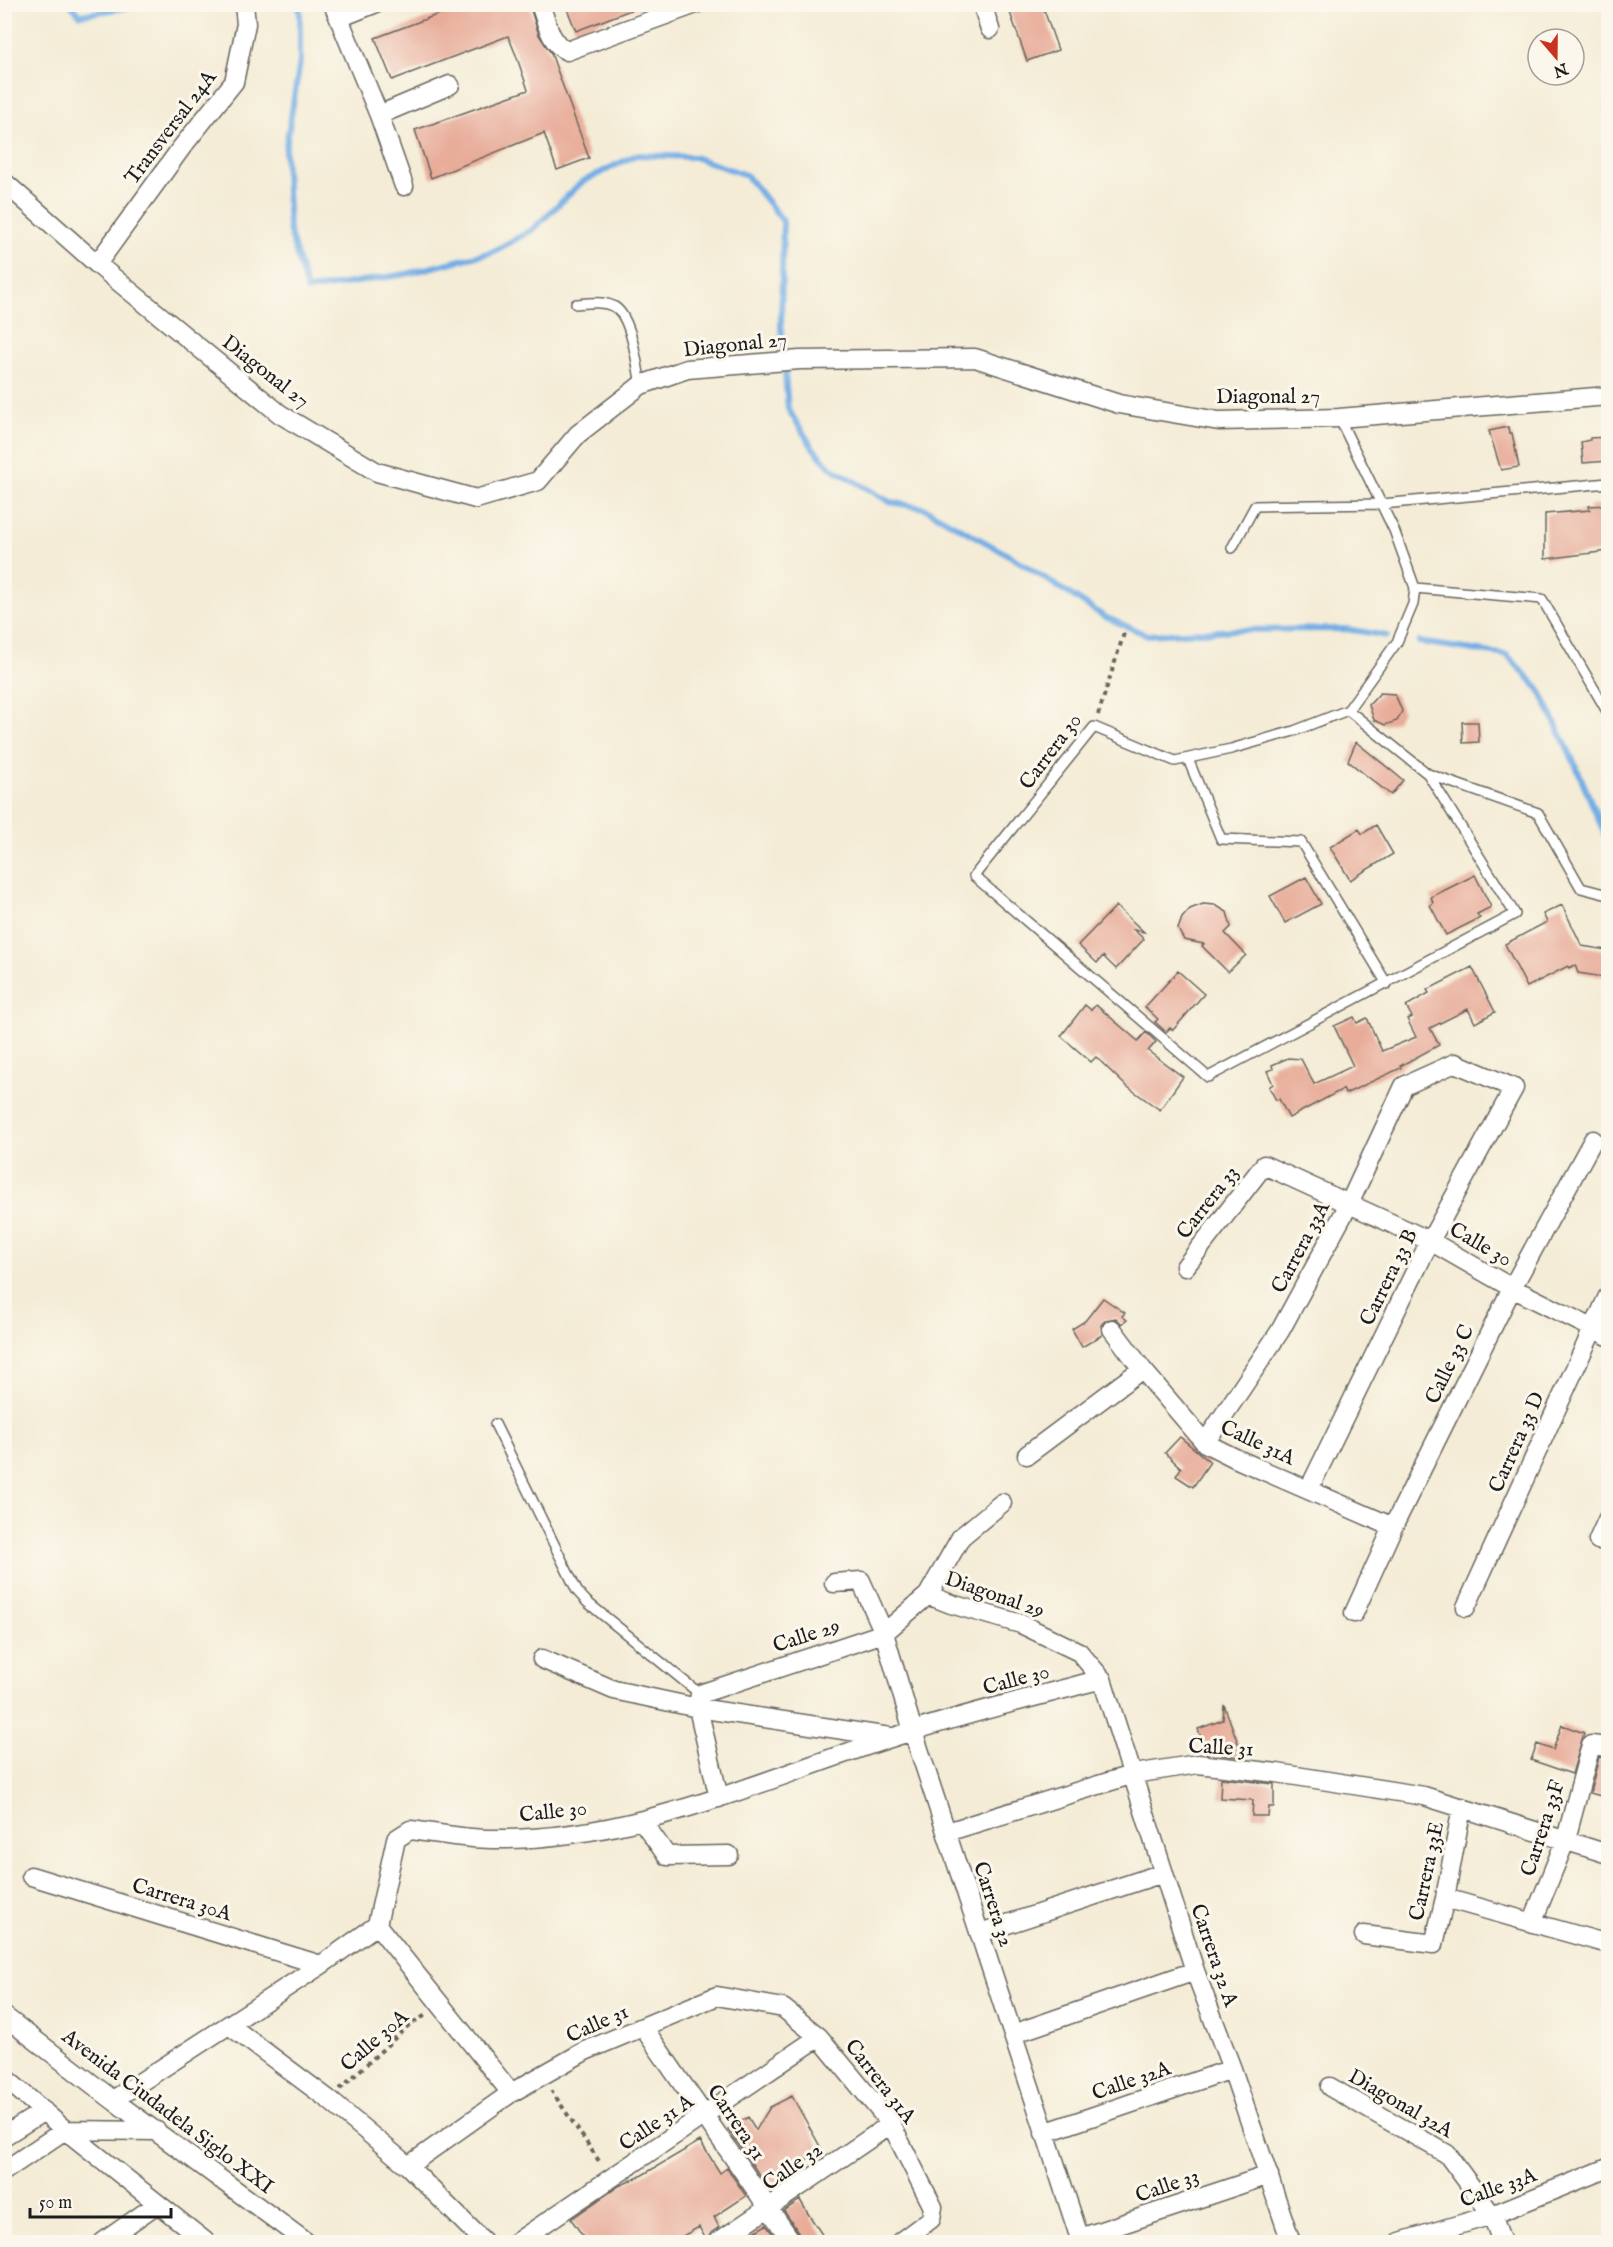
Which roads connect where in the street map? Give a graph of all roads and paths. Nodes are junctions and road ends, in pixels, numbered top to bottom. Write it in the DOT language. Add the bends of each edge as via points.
graph roads {
  1 [pos="244,4"];
  2 [pos="375,4"];
  3 [pos="540,4"];
  4 [pos="696,4"];
  5 [pos="982,4"];
  6 [pos="336,11"];
  7 [pos="990,29"];
  8 [pos="450,85"];
  9 [pos="379,115"];
  10 [pos="4,182"];
  11 [pos="404,186"];
  12 [pos="96,264"];
  13 [pos="576,304"];
  14 [pos="641,385"];
  15 [pos="1608,396"];
  16 [pos="1340,418"];
  17 [pos="1608,483"];
  18 [pos="1382,504"];
  19 [pos="1232,548"];
  20 [pos="1415,588"];
  21 [pos="1125,630"];
  22 [pos="1348,710"];
  23 [pos="1608,713"];
  24 [pos="1094,727"];
  25 [pos="1188,759"];
  26 [pos="1428,774"];
  27 [pos="1607,896"];
  28 [pos="1387,984"];
  29 [pos="1514,1088"];
  30 [pos="1593,1140"];
  31 [pos="1264,1165"];
  32 [pos="1349,1204"];
  33 [pos="1430,1241"];
  34 [pos="1185,1267"];
  35 [pos="1512,1288"];
  36 [pos="1608,1296"];
  37 [pos="1112,1329"];
  38 [pos="1600,1333"];
  39 [pos="1142,1369"];
  40 [pos="495,1424"];
  41 [pos="1205,1443"];
  42 [pos="1027,1455"];
  43 [pos="1309,1490"];
  44 [pos="1002,1503"];
  45 [pos="1608,1518"];
  46 [pos="1393,1527"];
  47 [pos="1598,1540"];
  48 [pos="834,1583"];
  49 [pos="928,1595"];
  50 [pos="1466,1607"];
  51 [pos="1354,1613"];
  52 [pos="884,1633"];
  53 [pos="542,1659"];
  54 [pos="1102,1679"];
  55 [pos="699,1701"];
  56 [pos="912,1731"];
  57 [pos="893,1737"];
  58 [pos="1600,1746"];
  59 [pos="1134,1774"];
  60 [pos="719,1798"];
  61 [pos="1462,1807"];
  62 [pos="644,1822"];
  63 [pos="947,1832"];
  64 [pos="1566,1839"];
  65 [pos="1608,1854"];
  66 [pos="729,1855"];
  67 [pos="1163,1873"];
  68 [pos="31,1876"];
  69 [pos="1445,1898"];
  70 [pos="1532,1923"];
  71 [pos="377,1925"];
  72 [pos="980,1933"];
  73 [pos="1364,1935"];
  74 [pos="1608,1944"];
  75 [pos="321,1965"];
  76 [pos="1195,1971"];
  77 [pos="441,2007"];
  78 [pos="4,2016"];
  79 [pos="229,2025"];
  80 [pos="644,2027"];
  81 [pos="1013,2034"];
  82 [pos="819,2037"];
  83 [pos="1232,2069"];
  84 [pos="541,2076"];
  85 [pos="4,2077"];
  86 [pos="1330,2087"];
  87 [pos="512,2092"];
  88 [pos="328,2099"];
  89 [pos="113,2100"];
  90 [pos="44,2111"];
  91 [pos="706,2115"];
  92 [pos="891,2124"];
  93 [pos="65,2130"];
  94 [pos="158,2131"];
  95 [pos="1044,2133"];
  96 [pos="4,2136"];
  97 [pos="408,2166"];
  98 [pos="1608,2168"];
  99 [pos="4,2171"];
  100 [pos="1269,2175"];
  101 [pos="611,2179"];
  102 [pos="157,2204"];
  103 [pos="770,2209"];
  104 [pos="1492,2215"];
  105 [pos="1080,2240"];
  106 [pos="103,2242"];
  107 [pos="206,2242"];
  108 [pos="306,2242"];
  109 [pos="484,2242"];
  110 [pos="517,2242"];
  111 [pos="718,2242"];
  112 [pos="792,2242"];
  113 [pos="900,2242"];
  114 [pos="1291,2242"];
  115 [pos="1400,2242"];
  116 [pos="1502,2242"];
  1 -- 12 [label="street, Transversal 24A" via="246,24 234,82"];
  2 -- 6 [label="street"];
  3 -- 4 [label="street" via="554,40 567,51"];
  5 -- 7 [label="street"];
  6 -- 9 [label="street"];
  8 -- 9 [label="street"];
  9 -- 11 [label="street"];
  10 -- 12 [label="street, Diagonal 27"];
  12 -- 14 [label="street, Diagonal 27" via="280,414 377,472 476,500 538,481 578,434"];
  13 -- 14 [label="lane" via="595,302 615,307 625,319"];
  14 -- 16 [label="street, Diagonal 27" via="687,369 757,363 975,358 1119,404 1219,421"];
  15 -- 16 [label="street, Diagonal 27"];
  16 -- 18 [label="lane"];
  17 -- 18 [label="lane"];
  18 -- 19 [label="lane" via="1255,506"];
  18 -- 20 [label="lane"];
  20 -- 22 [label="lane" via="1413,604 1397,642"];
  20 -- 23 [label="lane" via="1542,599"];
  21 -- 24 [label="path, Carrera 30"];
  22 -- 25 [label="lane" via="1294,731"];
  22 -- 26 [label="lane"];
  24 -- 25 [label="lane" via="1175,761"];
  24 -- 28 [label="lane, Carrera 30" via="974,876 1208,1077"];
  25 -- 28 [label="lane" via="1221,839 1300,842"];
  26 -- 27 [label="lane" via="1538,813 1581,888"];
  26 -- 28 [label="lane" via="1515,914"];
  29 -- 32 [label="street, Carrera 33A" via="1455,1063 1404,1086"];
  29 -- 33 [label="street, Carrera 33 B"];
  30 -- 35 [label="street, Calle 33 C"];
  31 -- 32 [label="street, Calle 30"];
  31 -- 34 [label="street, Carrera 33"];
  32 -- 33 [label="street, Calle 30"];
  32 -- 41 [label="street, Carrera 33A" via="1280,1331"];
  33 -- 35 [label="street, Calle 30"];
  33 -- 43 [label="street, Carrera 33 B"];
  35 -- 38 [label="street, Calle 30"];
  35 -- 46 [label="street, Calle 33 C"];
  36 -- 38 [label="street, Carrera 33 D"];
  37 -- 39 [label="street, Calle 31A"];
  38 -- 50 [label="street, Carrera 33 D"];
  39 -- 41 [label="street, Calle 31A"];
  39 -- 42 [label="street"];
  40 -- 55 [label="lane" via="577,1591"];
  41 -- 43 [label="street, Calle 31A"];
  43 -- 46 [label="street, Calle 31A"];
  44 -- 49 [label="street, Calle 29" via="961,1537"];
  45 -- 47 [label="street"];
  46 -- 51 [label="street, Calle 33 C"];
  48 -- 52 [label="street, Carrera 32" via="861,1581"];
  49 -- 52 [label="street, Calle 29"];
  49 -- 54 [label="street, Diagonal 29" via="1021,1624 1079,1652"];
  52 -- 55 [label="street, Calle 29"];
  52 -- 56 [label="street, Carrera 32"];
  53 -- 55 [label="street" via="614,1690"];
  54 -- 56 [label="street, Calle 30"];
  54 -- 59 [label="street, Carrera 32 A"];
  55 -- 57 [label="street"];
  55 -- 60 [label="street"];
  56 -- 57 [label="street, Calle 30"];
  56 -- 63 [label="street, Carrera 32"];
  57 -- 60 [label="street, Calle 30"];
  58 -- 64 [label="street, Carrera 33F"];
  59 -- 61 [label="street, Calle 31" via="1198,1764 1424,1796"];
  59 -- 63 [label="street, Calle 31"];
  59 -- 67 [label="street, Carrera 32 A"];
  60 -- 62 [label="street, Calle 30"];
  61 -- 64 [label="street"];
  61 -- 69 [label="street, Carrera 33E"];
  62 -- 66 [label="street" via="667,1856"];
  62 -- 71 [label="street, Calle 30" via="548,1837 490,1839 410,1830 396,1839"];
  63 -- 72 [label="street, Carrera 32"];
  64 -- 65 [label="street"];
  64 -- 70 [label="street, Carrera 33F"];
  67 -- 72 [label="street"];
  67 -- 76 [label="street, Carrera 32 A"];
  68 -- 75 [label="street, Carrera 30A"];
  69 -- 70 [label="street"];
  69 -- 73 [label="street, Carrera 33E" via="1434,1944"];
  70 -- 74 [label="street"];
  71 -- 75 [label="street"];
  71 -- 77 [label="street"];
  72 -- 81 [label="street, Carrera 32"];
  75 -- 79 [label="street"];
  76 -- 81 [label="street"];
  76 -- 83 [label="street, Carrera 32 A"];
  77 -- 87 [label="street"];
  77 -- 88 [label="path, Calle 30A" via="410,2024"];
  78 -- 89 [label="street, Avenida Ciudadela Siglo XXI"];
  79 -- 88 [label="street"];
  79 -- 89 [label="street"];
  80 -- 82 [label="street, Calle 31" via="717,1996 783,2008"];
  80 -- 84 [label="street, Calle 31" via="585,2051"];
  80 -- 91 [label="street, Carrera 31"];
  81 -- 95 [label="street, Carrera 32"];
  82 -- 91 [label="street, Calle 31 A"];
  82 -- 92 [label="street, Carrera 31A"];
  83 -- 95 [label="street, Calle 32A"];
  83 -- 100 [label="street, Carrera 32 A"];
  84 -- 87 [label="street, Calle 31"];
  84 -- 101 [label="path"];
  85 -- 90 [label="street"];
  86 -- 104 [label="street, Diagonal 32A" via="1448,2154"];
  87 -- 97 [label="street, Calle 31"];
  88 -- 97 [label="street"];
  89 -- 94 [label="street, Avenida Ciudadela Siglo XXI"];
  90 -- 93 [label="street"];
  90 -- 96 [label="street"];
  91 -- 101 [label="street, Calle 31 A"];
  91 -- 103 [label="street, Carrera 31"];
  92 -- 103 [label="street, Calle 32"];
  92 -- 113 [label="street, Carrera 31A" via="933,2207 932,2219"];
  93 -- 94 [label="street"];
  93 -- 99 [label="street"];
  93 -- 102 [label="street"];
  94 -- 108 [label="street, Avenida Ciudadela Siglo XXI"];
  95 -- 105 [label="street, Carrera 32"];
  97 -- 109 [label="street"];
  98 -- 104 [label="street, Calle 33A"];
  100 -- 105 [label="street, Calle 33"];
  100 -- 114 [label="street, Carrera 32 A"];
  101 -- 110 [label="street, Calle 31 A"];
  102 -- 106 [label="street"];
  102 -- 107 [label="street"];
  103 -- 111 [label="street, Calle 32"];
  103 -- 112 [label="street, Carrera 31"];
  104 -- 115 [label="street, Calle 33A"];
  104 -- 116 [label="street"];
}
